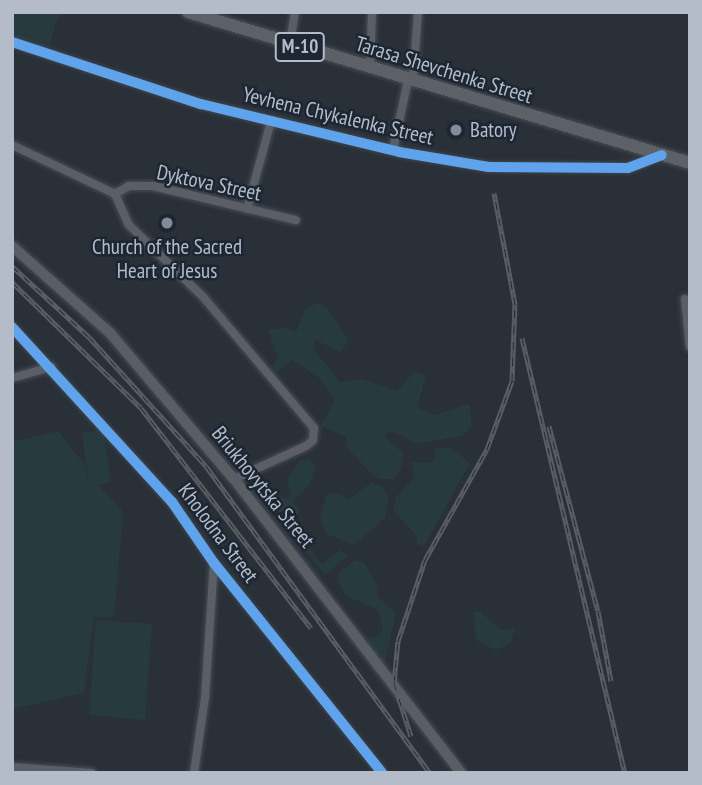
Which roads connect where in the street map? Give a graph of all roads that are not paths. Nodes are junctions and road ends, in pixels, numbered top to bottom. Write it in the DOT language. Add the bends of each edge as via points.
graph roads {
  1 [pos="188,12"];
  2 [pos="295,12"];
  3 [pos="372,12"];
  4 [pos="418,12"];
  5 [pos="205,15"];
  6 [pos="12,42"];
  7 [pos="290,43"];
  8 [pos="370,69"];
  9 [pos="411,81"];
  10 [pos="271,121"];
  11 [pos="12,145"];
  12 [pos="393,150"];
  13 [pos="663,155"];
  14 [pos="690,163"];
  15 [pos="115,194"];
  16 [pos="247,209"];
  17 [pos="296,220"];
  18 [pos="12,246"];
  19 [pos="685,299"];
  20 [pos="12,327"];
  21 [pos="690,347"];
  22 [pos="51,367"];
  23 [pos="12,378"];
  24 [pos="234,479"];
  25 [pos="214,563"];
  26 [pos="12,767"];
  27 [pos="92,773"];
  28 [pos="194,773"];
  29 [pos="382,773"];
  30 [pos="461,773"];
  1 -- 5 [label="main road, Tarasa Shevchenka Street / М-10"];
  2 -- 7 [label="street"];
  3 -- 8 [label="street"];
  4 -- 9 [label="street"];
  5 -- 7 [label="main road, Tarasa Shevchenka Street / М-10"];
  6 -- 10 [label="street, Yevhena Chykalenka Street" via="201,104"];
  7 -- 8 [label="main road, Tarasa Shevchenka Street / М-10"];
  8 -- 9 [label="main road, Tarasa Shevchenka Street / М-10"];
  9 -- 12 [label="street"];
  9 -- 13 [label="main road, Tarasa Shevchenka Street / М-10"];
  10 -- 12 [label="street, Yevhena Chykalenka Street"];
  10 -- 16 [label="street, Yevhena Chykalenka Street"];
  11 -- 15 [label="street"];
  12 -- 13 [label="street, Yevhena Chykalenka Street" via="489,167 628,168"];
  13 -- 14 [label="main road, Tarasa Shevchenka Street / М-10"];
  15 -- 16 [label="street, Dyktova Street" via="129,186 153,186"];
  15 -- 24 [label="street" via="129,225 204,298 314,428 313,440 306,446"];
  16 -- 17 [label="street, Dyktova Street"];
  18 -- 24 [label="main road, Briukhovytska Street" via="110,334"];
  19 -- 21 [label="street"];
  20 -- 22 [label="street, Kholodna Street"];
  22 -- 23 [label="street"];
  22 -- 25 [label="street, Kholodna Street" via="172,502"];
  24 -- 30 [label="main road, Briukhovytska Street"];
  25 -- 28 [label="street, Kholodna Street" via="205,698"];
  25 -- 29 [label="street, Kholodna Street"];
  26 -- 27 [label="street"];
}
